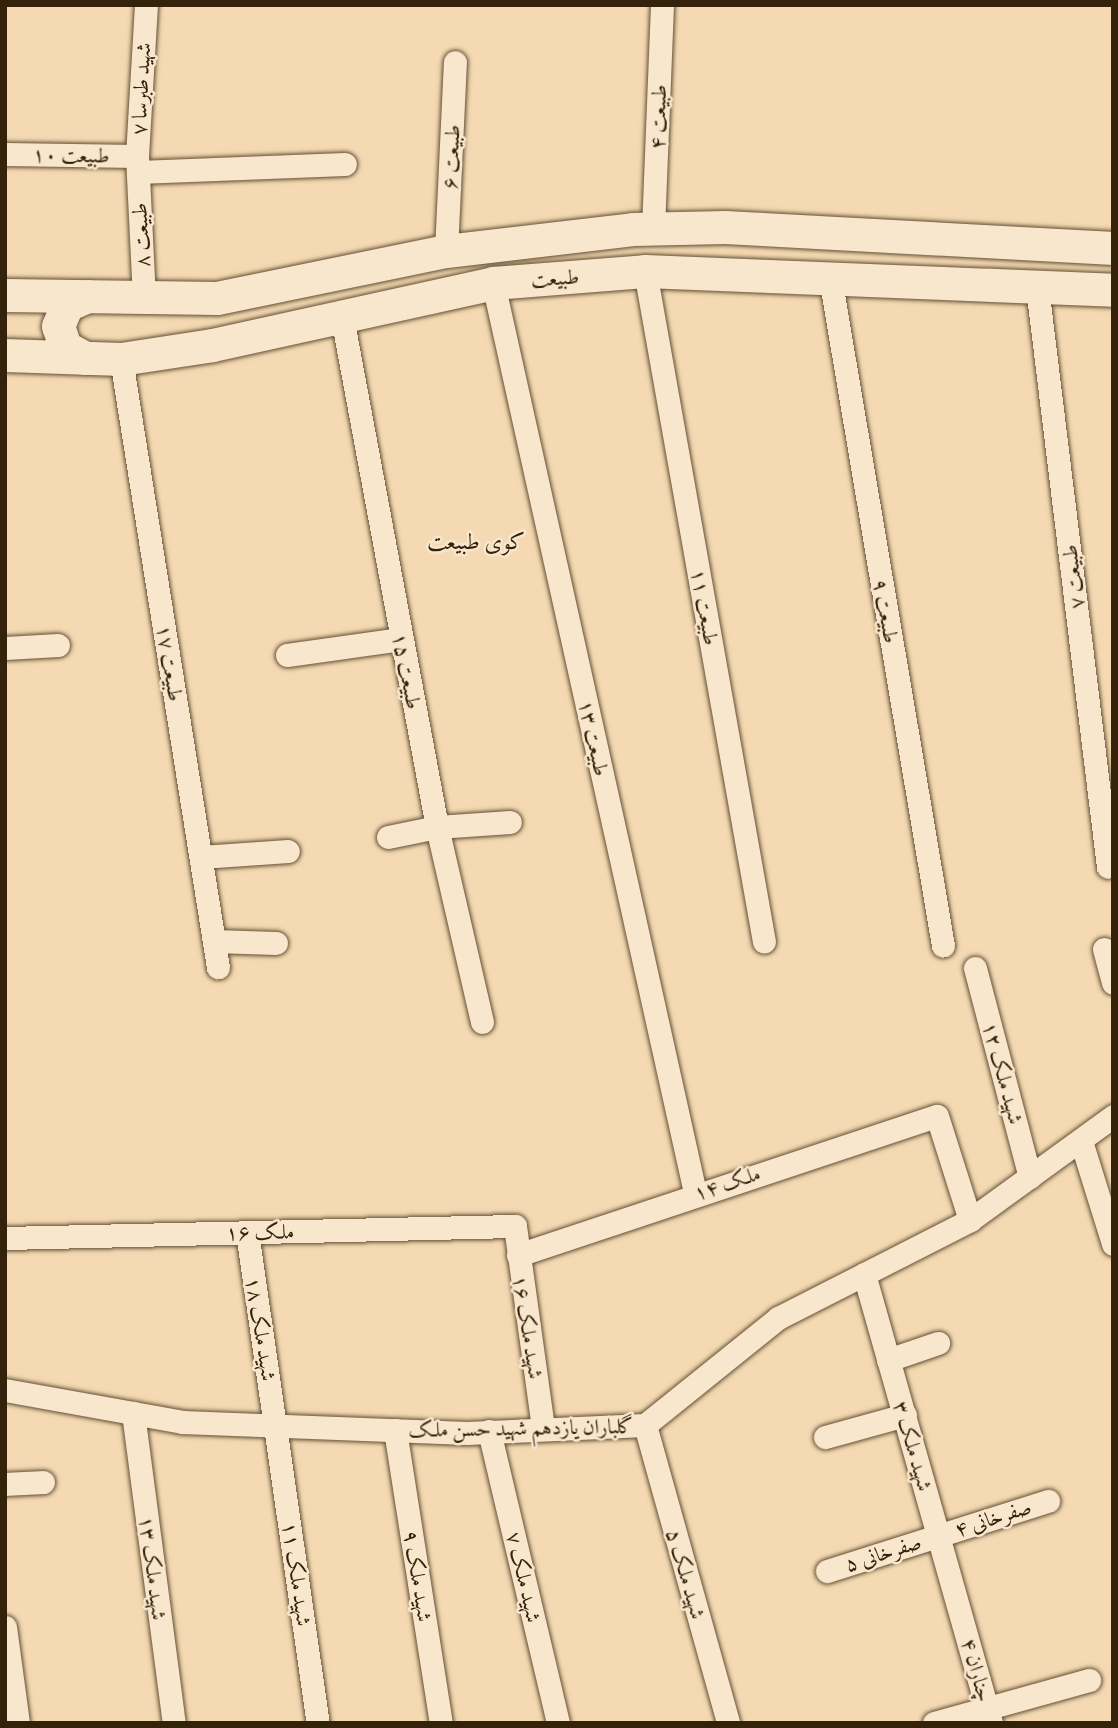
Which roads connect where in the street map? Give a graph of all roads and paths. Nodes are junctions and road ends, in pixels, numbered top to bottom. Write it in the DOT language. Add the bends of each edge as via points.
graph roads {
  1 [pos="146,5"];
  2 [pos="662,5"];
  3 [pos="455,62"];
  4 [pos="5,155"];
  5 [pos="138,164"];
  6 [pos="345,164"];
  7 [pos="653,229"];
  8 [pos="1113,248"];
  9 [pos="446,251"];
  10 [pos="645,271"];
  11 [pos="830,277"];
  12 [pos="493,283"];
  13 [pos="1037,287"];
  14 [pos="1113,290"];
  15 [pos="5,295"];
  16 [pos="87,296"];
  17 [pos="144,299"];
  18 [pos="342,317"];
  19 [pos="5,355"];
  20 [pos="85,358"];
  21 [pos="121,359"];
  22 [pos="401,639"];
  23 [pos="58,645"];
  24 [pos="5,648"];
  25 [pos="287,655"];
  26 [pos="510,822"];
  27 [pos="437,827"];
  28 [pos="388,837"];
  29 [pos="288,851"];
  30 [pos="201,857"];
  31 [pos="1108,867"];
  32 [pos="214,941"];
  33 [pos="764,942"];
  34 [pos="276,943"];
  35 [pos="943,946"];
  36 [pos="1104,949"];
  37 [pos="218,967"];
  38 [pos="975,968"];
  39 [pos="1113,982"];
  40 [pos="482,1022"];
  41 [pos="1113,1115"];
  42 [pos="1081,1141"];
  43 [pos="1030,1177"];
  44 [pos="695,1193"];
  45 [pos="970,1220"];
  46 [pos="515,1226"];
  47 [pos="247,1232"];
  48 [pos="5,1238"];
  49 [pos="1113,1244"];
  50 [pos="517,1255"];
  51 [pos="864,1274"];
  52 [pos="938,1343"];
  53 [pos="888,1360"];
  54 [pos="5,1390"];
  55 [pos="133,1413"];
  56 [pos="905,1415"];
  57 [pos="645,1425"];
  58 [pos="276,1426"];
  59 [pos="543,1428"];
  60 [pos="395,1430"];
  61 [pos="489,1432"];
  62 [pos="825,1437"];
  63 [pos="43,1482"];
  64 [pos="5,1484"];
  65 [pos="1048,1501"];
  66 [pos="938,1536"];
  67 [pos="827,1571"];
  68 [pos="963,1618"];
  69 [pos="5,1627"];
  70 [pos="1089,1680"];
  71 [pos="989,1716"];
  72 [pos="18,1723"];
  73 [pos="174,1723"];
  74 [pos="318,1723"];
  75 [pos="441,1723"];
  76 [pos="558,1723"];
  77 [pos="728,1723"];
  78 [pos="934,1723"];
  1 -- 5 [label="street, ۷ شهید طبرسا"];
  2 -- 7 [label="street, ۴ طبیعت"];
  3 -- 9 [label="street, ۶ طبیعت"];
  4 -- 5 [label="street, ۱۰ طبیعت"];
  5 -- 6 [label="street, ۱۰ طبیعت"];
  5 -- 17 [label="street, ۸ طبیعت"];
  7 -- 8 [label="street, طبیعت" via="724,227"];
  7 -- 9 [label="street, طبیعت"];
  9 -- 17 [label="street, طبیعت" via="217,298"];
  10 -- 11 [label="street, طبیعت"];
  10 -- 12 [label="street, طبیعت"];
  10 -- 33 [label="street, طبیعت ۱۱"];
  11 -- 13 [label="street, طبیعت"];
  11 -- 35 [label="street, طبیعت ۹"];
  12 -- 18 [label="street, طبیعت"];
  12 -- 44 [label="street, طبیعت ۱۳"];
  13 -- 14 [label="street, طبیعت"];
  13 -- 31 [label="street, طبیعت ۷"];
  15 -- 16 [label="street, طبیعت"];
  16 -- 17 [label="street, طبیعت"];
  16 -- 20 [label="street" via="67,305 58,326 65,347"];
  18 -- 21 [label="street, طبیعت"];
  18 -- 22 [label="street, طبیعت ۱۵"];
  19 -- 20 [label="street, طبیعت"];
  20 -- 21 [label="street, طبیعت"];
  21 -- 30 [label="street, طبیعت ۱۷"];
  22 -- 25 [label="street"];
  22 -- 27 [label="street, طبیعت ۱۵"];
  23 -- 24 [label="street"];
  26 -- 27 [label="street"];
  27 -- 28 [label="street"];
  27 -- 40 [label="street, طبیعت ۱۵"];
  29 -- 30 [label="street"];
  30 -- 32 [label="street, طبیعت ۱۷"];
  32 -- 34 [label="street"];
  32 -- 37 [label="street, طبیعت ۱۷"];
  36 -- 39 [label="street"];
  38 -- 43 [label="street, ۱۲ شهید ملک"];
  41 -- 42 [label="street, گلباران یازدهم شهید حسن ملک"];
  42 -- 43 [label="street, گلباران یازدهم شهید حسن ملک"];
  42 -- 49 [label="street"];
  43 -- 45 [label="street, گلباران یازدهم شهید حسن ملک"];
  44 -- 45 [label="street, ملک ۱۴" via="937,1116"];
  44 -- 50 [label="street, ملک ۱۴"];
  45 -- 51 [label="street, گلباران یازدهم شهید حسن ملک"];
  46 -- 47 [label="street, ملک ۱۶"];
  46 -- 50 [label="street, شهید ملک ۱۶"];
  47 -- 48 [label="street, ملک ۱۶"];
  47 -- 58 [label="street, شهید ملک ۱۸"];
  50 -- 59 [label="street, شهید ملک ۱۶"];
  51 -- 53 [label="street, ۳ شهید ملک"];
  51 -- 57 [label="street, گلباران یازدهم شهید حسن ملک" via="778,1318"];
  52 -- 53 [label="street"];
  53 -- 56 [label="street, ۳ شهید ملک"];
  54 -- 55 [label="street, گلباران یازدهم شهید حسن ملک"];
  55 -- 58 [label="street, گلباران یازدهم شهید حسن ملک" via="182,1422"];
  55 -- 73 [label="street, شهید ملک ۱۳"];
  56 -- 62 [label="street"];
  56 -- 66 [label="street, ۳ شهید ملک"];
  57 -- 59 [label="street, گلباران یازدهم شهید حسن ملک"];
  57 -- 77 [label="street, شهید ملک ۵"];
  58 -- 60 [label="street, گلباران یازدهم شهید حسن ملک"];
  58 -- 74 [label="street, شهید ملک ۱۱"];
  59 -- 61 [label="street, گلباران یازدهم شهید حسن ملک"];
  60 -- 61 [label="street, گلباران یازدهم شهید حسن ملک"];
  60 -- 75 [label="street, شهید ملک ۹"];
  61 -- 76 [label="street, شهید ملک ۷"];
  63 -- 64 [label="street"];
  65 -- 66 [label="street, صفرخانی ۴"];
  66 -- 67 [label="street, صفرخانی ۵"];
  66 -- 68 [label="street, ۳ شهید ملک"];
  68 -- 71 [label="street, ۴ چناران"];
  69 -- 72 [label="street"];
  70 -- 71 [label="street"];
  71 -- 78 [label="street"];
}
